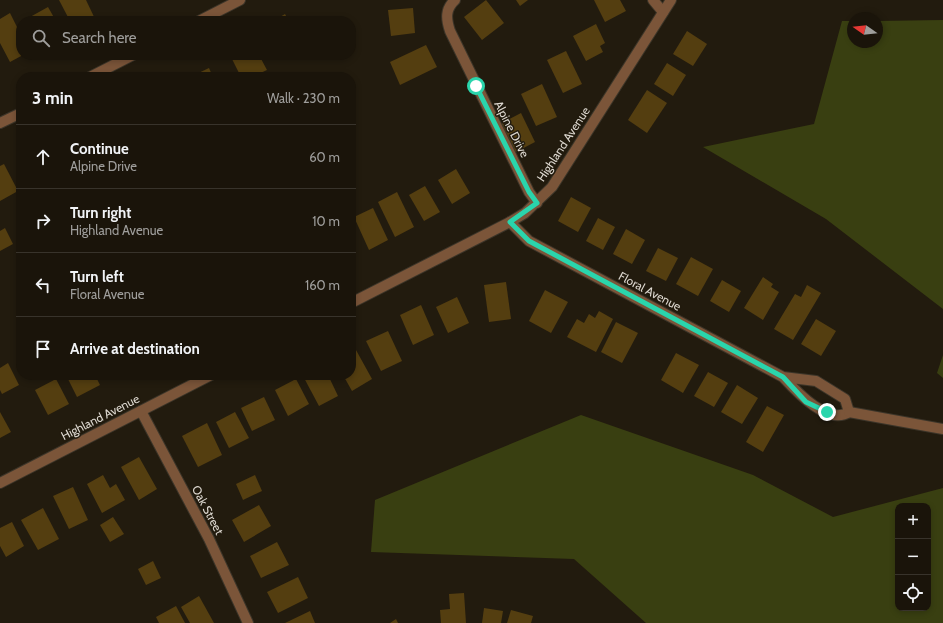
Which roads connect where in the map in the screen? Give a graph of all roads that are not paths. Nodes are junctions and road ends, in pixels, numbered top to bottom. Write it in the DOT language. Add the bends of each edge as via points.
graph roads {
  1 [pos="240,0"];
  2 [pos="455,0"];
  3 [pos="653,0"];
  4 [pos="671,0"];
  5 [pos="663,12"];
  6 [pos="209,16"];
  7 [pos="123,60"];
  8 [pos="100,72"];
  9 [pos="16,116"];
  10 [pos="0,124"];
  11 [pos="537,203"];
  12 [pos="510,222"];
  13 [pos="356,300"];
  14 [pos="783,377"];
  15 [pos="201,380"];
  16 [pos="140,411"];
  17 [pos="849,412"];
  18 [pos="943,429"];
  19 [pos="0,483"];
  20 [pos="248,623"];
  1 -- 6 [label="street"];
  2 -- 11 [label="street, Alpine Drive" via="449,5 446,19 450,31 529,192"];
  3 -- 5 [label="street"];
  4 -- 5 [label="street, Highland Avenue"];
  5 -- 11 [label="street, Highland Avenue" via="552,187"];
  7 -- 8 [label="street"];
  9 -- 10 [label="street"];
  11 -- 12 [label="street, Highland Avenue"];
  12 -- 13 [label="street, Highland Avenue"];
  12 -- 14 [label="street, Floral Avenue" via="529,241"];
  14 -- 17 [label="street, Floral Avenue" via="816,381 844,399"];
  14 -- 17 [label="street, Floral Avenue" via="806,402 835,415"];
  15 -- 16 [label="street, Highland Avenue"];
  16 -- 19 [label="street, Highland Avenue"];
  16 -- 20 [label="street, Oak Street" via="209,540"];
  17 -- 18 [label="street, Floral Avenue"];
}
